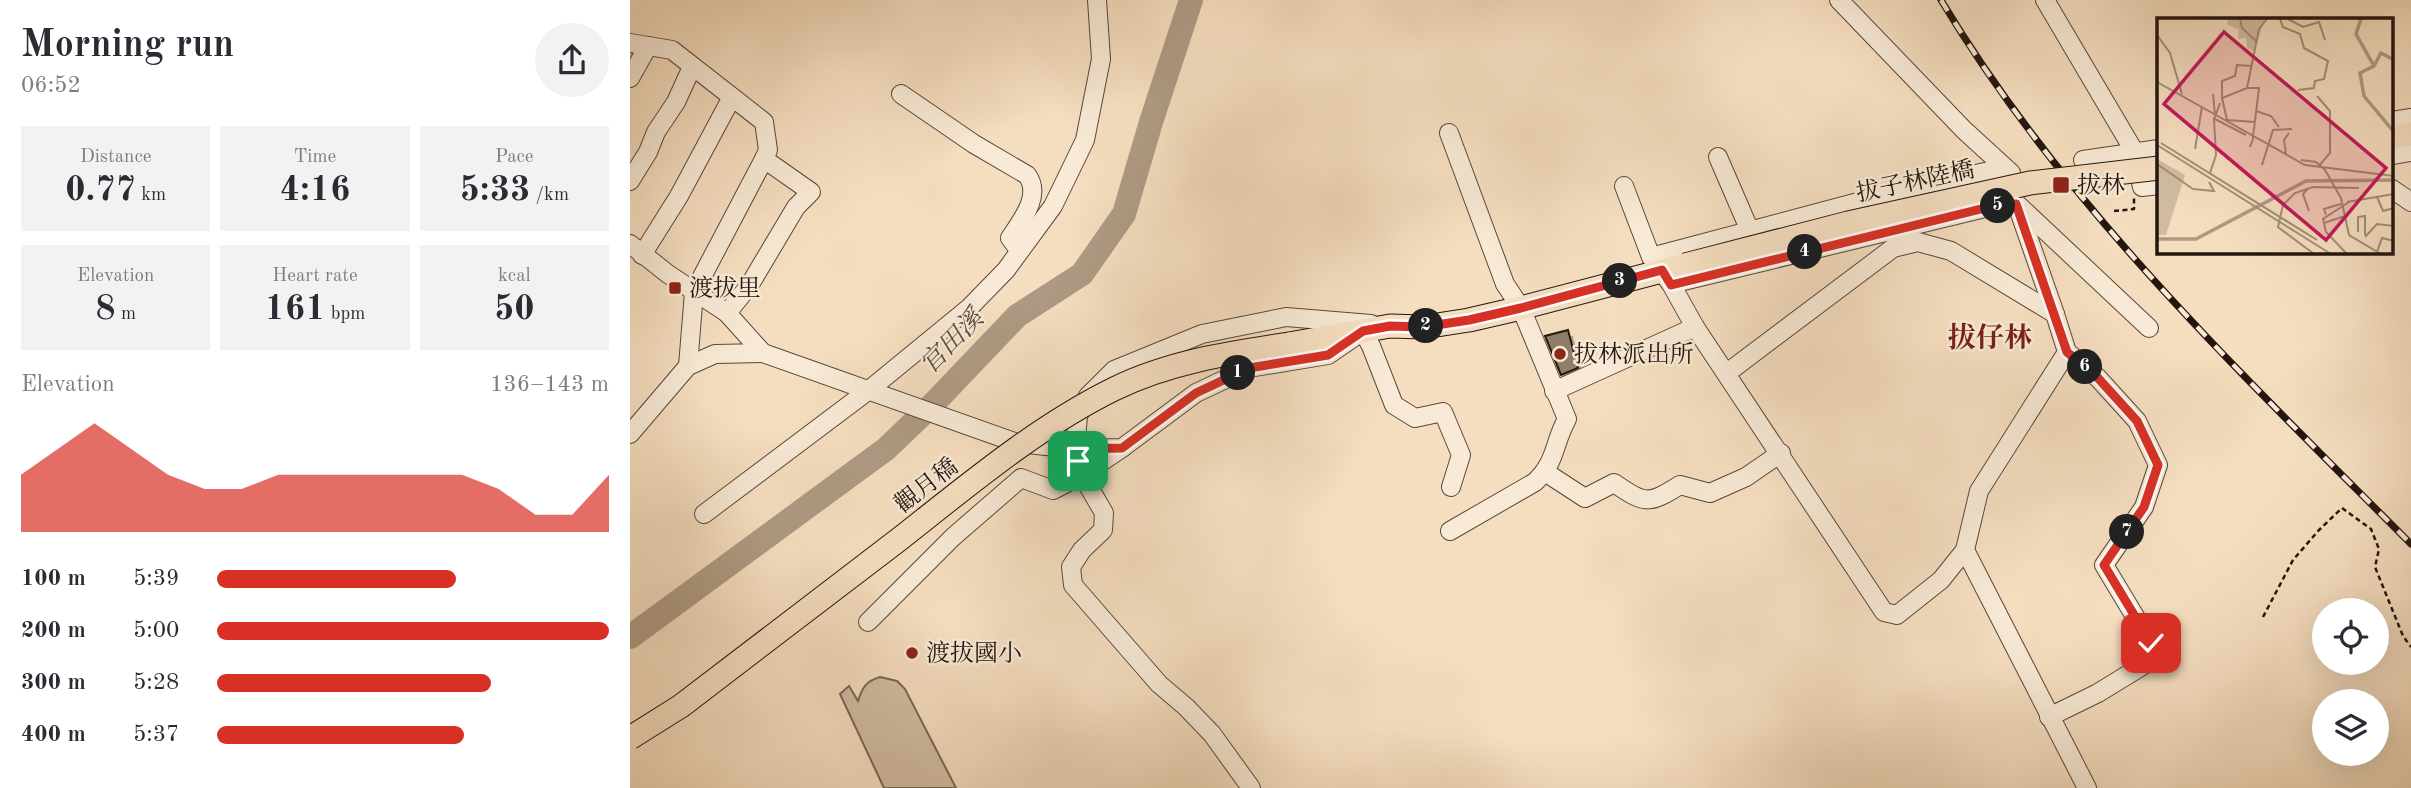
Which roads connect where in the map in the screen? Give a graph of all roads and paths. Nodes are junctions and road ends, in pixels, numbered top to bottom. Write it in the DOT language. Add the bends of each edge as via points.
graph roads {
  1 [pos="1097,0"];
  2 [pos="1839,0"];
  3 [pos="2045,0"];
  4 [pos="630,43"];
  5 [pos="648,46"];
  6 [pos="692,67"];
  7 [pos="630,78"];
  8 [pos="901,94"];
  9 [pos="732,97"];
  10 [pos="1449,133"];
  11 [pos="2157,149"];
  12 [pos="2134,151"];
  13 [pos="1718,157"];
  14 [pos="764,159"];
  15 [pos="2083,160"];
  16 [pos="2157,167"];
  17 [pos="2004,169"];
  18 [pos="630,181"];
  19 [pos="2061,185"];
  20 [pos="1624,186"];
  21 [pos="2145,186"];
  22 [pos="2394,190"];
  23 [pos="2411,202"];
  24 [pos="2016,204"];
  25 [pos="2115,211"];
  26 [pos="1750,231"];
  27 [pos="636,250"];
  28 [pos="1019,250"];
  29 [pos="1661,270"];
  30 [pos="694,292"];
  31 [pos="1521,308"];
  32 [pos="727,313"];
  33 [pos="2055,314"];
  34 [pos="1390,326"];
  35 [pos="1695,327"];
  36 [pos="2149,328"];
  37 [pos="1363,331"];
  38 [pos="2067,352"];
  39 [pos="763,353"];
  40 [pos="688,366"];
  41 [pos="1727,373"];
  42 [pos="869,390"];
  43 [pos="1554,391"];
  44 [pos="630,434"];
  45 [pos="1122,448"];
  46 [pos="1075,449"];
  47 [pos="1781,453"];
  48 [pos="1545,472"];
  49 [pos="1082,475"];
  50 [pos="1451,487"];
  51 [pos="704,514"];
  52 [pos="1450,531"];
  53 [pos="1965,550"];
  54 [pos="2263,617"];
  55 [pos="867,622"];
  56 [pos="2411,647"];
  57 [pos="2049,717"];
  58 [pos="630,738"];
  59 [pos="1251,788"];
  60 [pos="2087,788"];
  1 -- 28 [label="street" via="1101,59 1085,139 1053,206"];
  2 -- 17 [label="street"];
  3 -- 12 [label="street"];
  4 -- 5 [label="street"];
  5 -- 6 [label="street" via="672,50"];
  5 -- 7 [label="street"];
  6 -- 9 [label="street"];
  6 -- 18 [label="street"];
  8 -- 28 [label="street" via="1027,175 1033,183 1032,199 1010,238"];
  9 -- 14 [label="street" via="764,122 768,150"];
  9 -- 27 [label="street" via="679,196"];
  10 -- 31 [label="street" via="1505,284"];
  11 -- 12 [label="street"];
  12 -- 15 [label="street"];
  12 -- 21 [label="street"];
  13 -- 26 [label="street"];
  14 -- 30 [label="street"];
  14 -- 32 [label="street" via="811,192 796,207 749,286"];
  16 -- 29 [label="main road, 拔子林陸橋, bridge" via="2029,183"];
  17 -- 19 [label="street" via="2037,190"];
  17 -- 24 [label="street"];
  17 -- 26 [label="street" via="1922,185"];
  20 -- 29 [label="street"];
  21 -- 25 [label="path" via="2134,209"];
  22 -- 23 [label="street"];
  24 -- 29 [label="street"];
  24 -- 33 [label="street"];
  24 -- 36 [label="street"];
  26 -- 29 [label="street"];
  27 -- 30 [label="street"];
  28 -- 42 [label="street" via="968,308"];
  29 -- 31 [label="main road, 拔子林陸橋"];
  29 -- 35 [label="street"];
  30 -- 32 [label="street"];
  30 -- 40 [label="street"];
  31 -- 34 [label="main road, 觀月穚" via="1423,327"];
  31 -- 43 [label="street"];
  32 -- 39 [label="street"];
  33 -- 38 [label="street"];
  33 -- 41 [label="street" via="1951,251 1918,242 1893,248"];
  34 -- 37 [label="main road, 觀月穚"];
  34 -- 46 [label="street" via="1286,317 1202,334 1114,370 1088,396 1078,416"];
  35 -- 41 [label="street"];
  35 -- 43 [label="street"];
  37 -- 45 [label="street" via="1328,355 1249,368 1196,393"];
  37 -- 50 [label="street" via="1394,405 1415,418 1443,412 1461,455"];
  37 -- 58 [label="main road, 觀月穚, bridge" via="1218,354 1116,388 1068,414 1005,457 681,706"];
  38 -- 53 [label="street" via="1979,491"];
  38 -- 57 [label="street" via="2137,421 2158,465 2144,507 2104,565 2151,643 2147,663"];
  39 -- 40 [label="street" via="715,354"];
  39 -- 42 [label="street"];
  40 -- 44 [label="street"];
  41 -- 47 [label="street"];
  42 -- 46 [label="street" via="1017,443"];
  42 -- 51 [label="street"];
  43 -- 48 [label="street" via="1567,419"];
  45 -- 46 [label="street"];
  45 -- 49 [label="street"];
  46 -- 49 [label="street"];
  47 -- 48 [label="street" via="1745,477 1710,492 1680,485 1658,499 1638,499 1614,483 1585,498"];
  47 -- 53 [label="street" via="1884,612 1896,615 1941,580"];
  48 -- 52 [label="street"];
  49 -- 55 [label="street" via="1053,490 1021,478"];
  49 -- 59 [label="street" via="1104,513 1103,530 1072,567 1073,585 1159,684 1212,734"];
  53 -- 57 [label="street"];
  54 -- 56 [label="path" via="2293,560 2342,508 2371,528 2379,549 2375,567"];
  57 -- 60 [label="street"];
}
